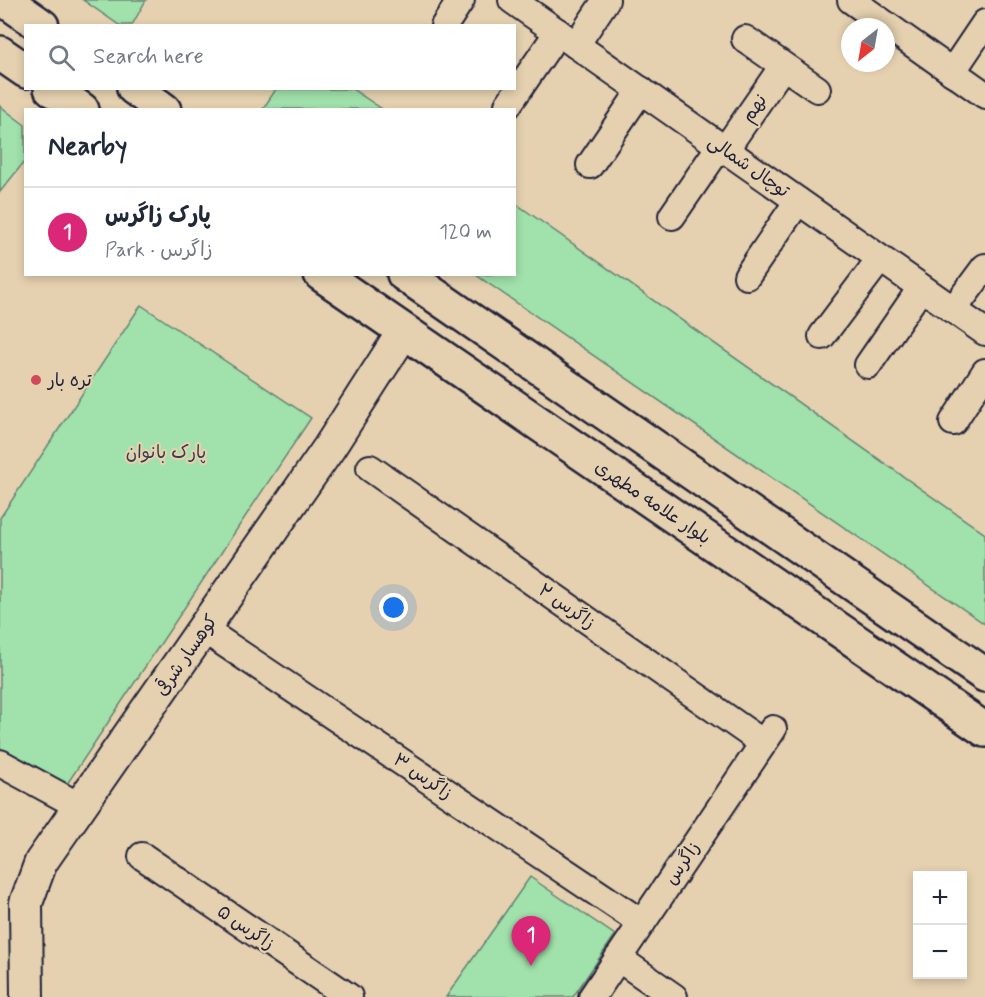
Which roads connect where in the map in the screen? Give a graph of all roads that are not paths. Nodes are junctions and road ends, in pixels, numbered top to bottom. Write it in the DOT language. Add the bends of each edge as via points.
graph roads {
  1 [pos="5,0"];
  2 [pos="461,0"];
  3 [pos="513,0"];
  4 [pos="606,0"];
  5 [pos="850,0"];
  6 [pos="985,23"];
  7 [pos="39,24"];
  8 [pos="445,24"];
  9 [pos="567,39"];
  10 [pos="745,39"];
  11 [pos="0,53"];
  12 [pos="783,66"];
  13 [pos="24,70"];
  14 [pos="952,72"];
  15 [pos="817,89"];
  16 [pos="54,90"];
  17 [pos="137,90"];
  18 [pos="641,90"];
  19 [pos="985,95"];
  20 [pos="508,105"];
  21 [pos="79,108"];
  22 [pos="161,108"];
  23 [pos="722,148"];
  24 [pos="590,165"];
  25 [pos="798,201"];
  26 [pos="672,216"];
  27 [pos="880,259"];
  28 [pos="985,267"];
  29 [pos="324,276"];
  30 [pos="407,276"];
  31 [pos="747,276"];
  32 [pos="921,288"];
  33 [pos="953,310"];
  34 [pos="404,331"];
  35 [pos="985,332"];
  36 [pos="822,336"];
  37 [pos="868,365"];
  38 [pos="985,372"];
  39 [pos="953,422"];
  40 [pos="370,468"];
  41 [pos="203,629"];
  42 [pos="985,675"];
  43 [pos="985,730"];
  44 [pos="768,736"];
  45 [pos="0,763"];
  46 [pos="81,807"];
  47 [pos="142,856"];
  48 [pos="642,923"];
  49 [pos="618,958"];
  50 [pos="27,997"];
  51 [pos="349,997"];
  52 [pos="592,997"];
  53 [pos="674,997"];
  1 -- 7 [label="main road"];
  2 -- 8 [label="street"];
  3 -- 9 [label="street, توچال شمالی"];
  4 -- 9 [label="street"];
  5 -- 14 [label="street"];
  6 -- 14 [label="street"];
  9 -- 18 [label="street, توچال شمالی"];
  9 -- 20 [label="street"];
  10 -- 12 [label="street"];
  11 -- 13 [label="main road"];
  12 -- 15 [label="street"];
  12 -- 23 [label="street, نهم"];
  14 -- 19 [label="street"];
  16 -- 21 [label="main road"];
  17 -- 22 [label="main road"];
  18 -- 23 [label="street, توچال شمالی"];
  18 -- 24 [label="street"];
  23 -- 25 [label="street, توچال شمالی"];
  23 -- 26 [label="street, نهم"];
  25 -- 27 [label="street, توچال شمالی"];
  25 -- 31 [label="street"];
  27 -- 32 [label="street, توچال شمالی"];
  27 -- 36 [label="street"];
  28 -- 33 [label="street"];
  29 -- 34 [label="main road, بلوار علامه مطهری"];
  30 -- 42 [label="main road"];
  32 -- 33 [label="street, توچال شمالی"];
  32 -- 37 [label="street"];
  33 -- 35 [label="street, توچال شمالی"];
  34 -- 41 [label="street, کوهسار شرقی" via="329,448"];
  34 -- 43 [label="main road, بلوار علامه مطهری"];
  38 -- 39 [label="street"];
  40 -- 44 [label="street, زاگرس ۲"];
  41 -- 46 [label="street, کوهسار شرقی"];
  41 -- 48 [label="street, زاگرس ۳"];
  44 -- 48 [label="street, زاگرس"];
  45 -- 46 [label="street"];
  46 -- 50 [label="street, کوهسار شرقی" via="41,862 27,903"];
  47 -- 51 [label="street, زاگرس ۵"];
  48 -- 49 [label="street, زاگرس"];
  49 -- 52 [label="street, زاگرس"];
  49 -- 53 [label="street"];
}
